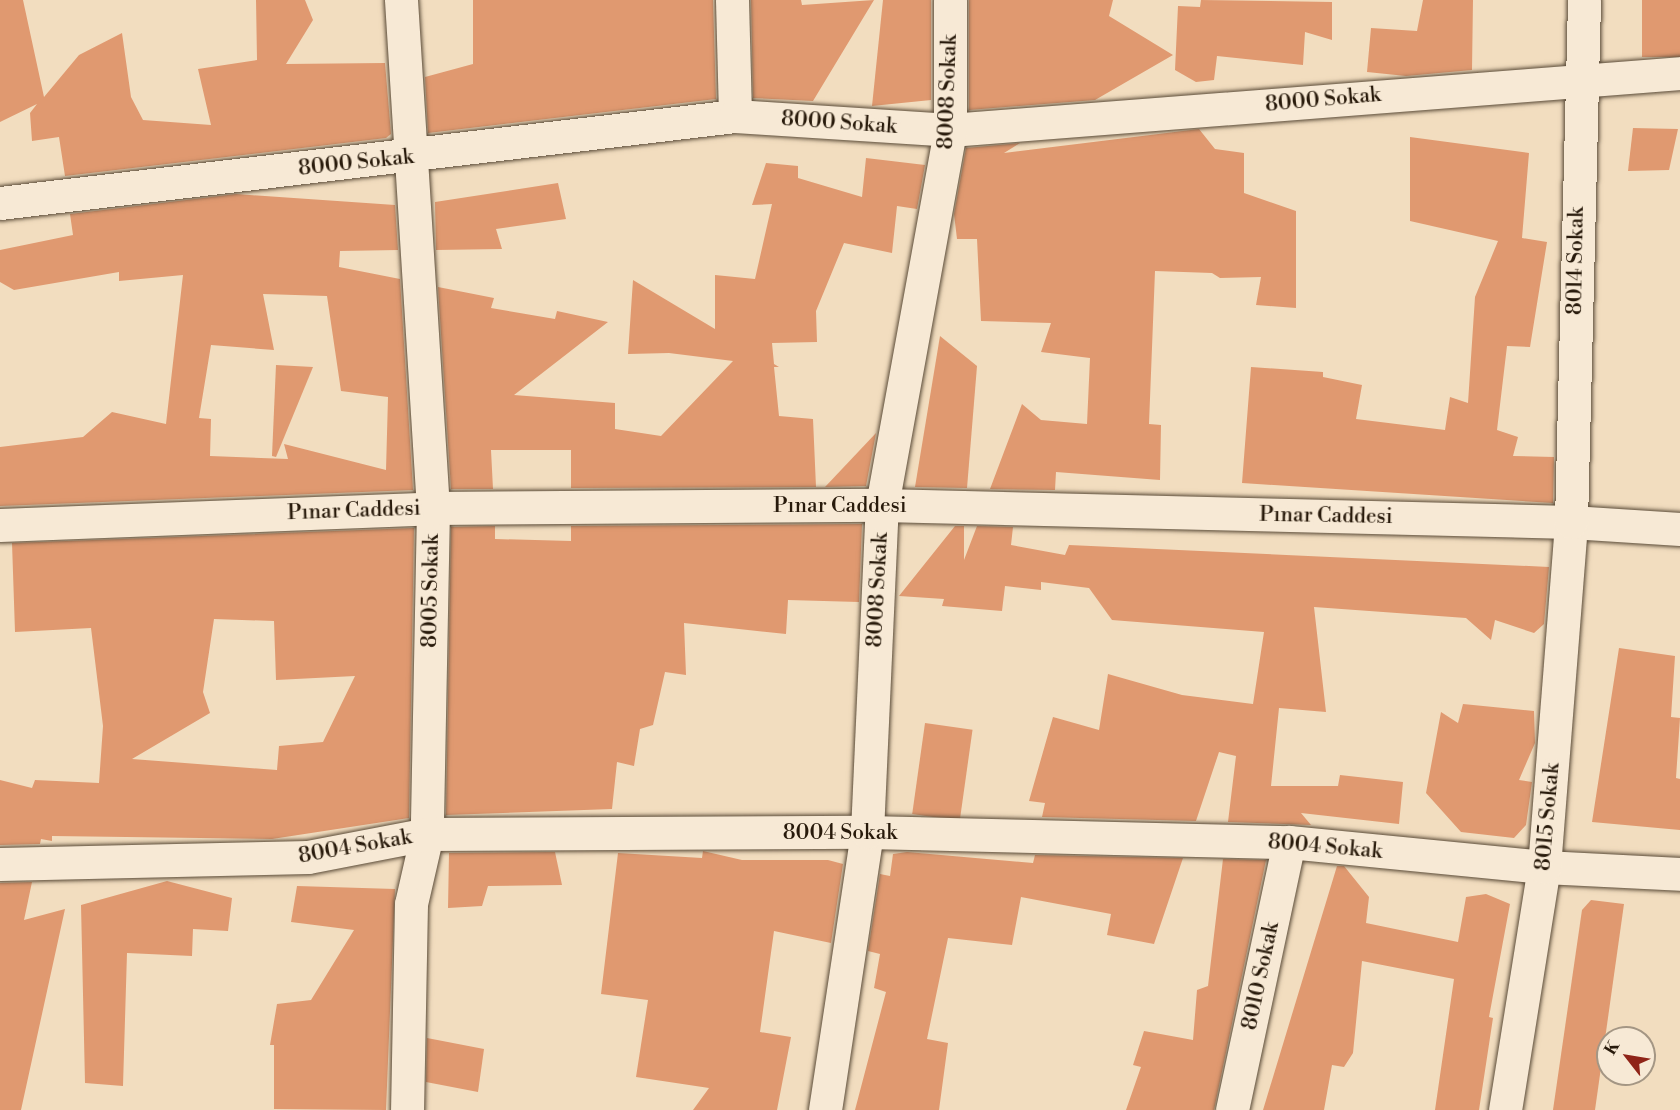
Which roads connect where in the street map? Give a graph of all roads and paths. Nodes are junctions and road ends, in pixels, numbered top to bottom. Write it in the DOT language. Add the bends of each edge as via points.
graph roads {
  1 [pos="400,0"];
  2 [pos="732,0"];
  3 [pos="950,0"];
  4 [pos="1584,0"];
  5 [pos="1680,73"];
  6 [pos="1579,79"];
  7 [pos="735,116"];
  8 [pos="950,130"];
  9 [pos="411,157"];
  10 [pos="0,202"];
  11 [pos="882,506"];
  12 [pos="433,508"];
  13 [pos="1571,522"];
  14 [pos="0,525"];
  15 [pos="1680,529"];
  16 [pos="867,832"];
  17 [pos="427,834"];
  18 [pos="1289,842"];
  19 [pos="0,864"];
  20 [pos="1545,867"];
  21 [pos="1680,874"];
  22 [pos="406,1110"];
  23 [pos="825,1110"];
  24 [pos="1232,1110"];
  25 [pos="1505,1110"];
  1 -- 9 [label="street, 8005 Sokak"];
  2 -- 7 [label="street"];
  3 -- 8 [label="street, 8008 Sokak"];
  4 -- 6 [label="street, 8014 Sokak"];
  5 -- 6 [label="street, 8000 Sokak"];
  6 -- 8 [label="street, 8000 Sokak"];
  6 -- 13 [label="street, 8014 Sokak"];
  7 -- 8 [label="street, 8000 Sokak"];
  7 -- 9 [label="street, 8000 Sokak"];
  8 -- 11 [label="street, 8008 Sokak"];
  9 -- 10 [label="street, 8000 Sokak"];
  9 -- 12 [label="street, 8005 Sokak"];
  11 -- 12 [label="street, Pınar Caddesi"];
  11 -- 13 [label="street, Pınar Caddesi"];
  11 -- 16 [label="street, 8008 Sokak"];
  12 -- 14 [label="street, Pınar Caddesi"];
  12 -- 17 [label="street, 8005 Sokak"];
  13 -- 15 [label="street, Pınar Caddesi"];
  13 -- 20 [label="street, 8015 Sokak"];
  16 -- 17 [label="street, 8004 Sokak"];
  16 -- 18 [label="street, 8004 Sokak"];
  16 -- 23 [label="street, 8008 Sokak"];
  17 -- 19 [label="street, 8004 Sokak" via="308,857"];
  17 -- 22 [label="street, 8005 Sokak" via="411,904"];
  18 -- 20 [label="street, 8004 Sokak"];
  18 -- 24 [label="street, 8010 Sokak"];
  20 -- 21 [label="street, 8004 Sokak"];
  20 -- 25 [label="street, 8015 Sokak"];
}
